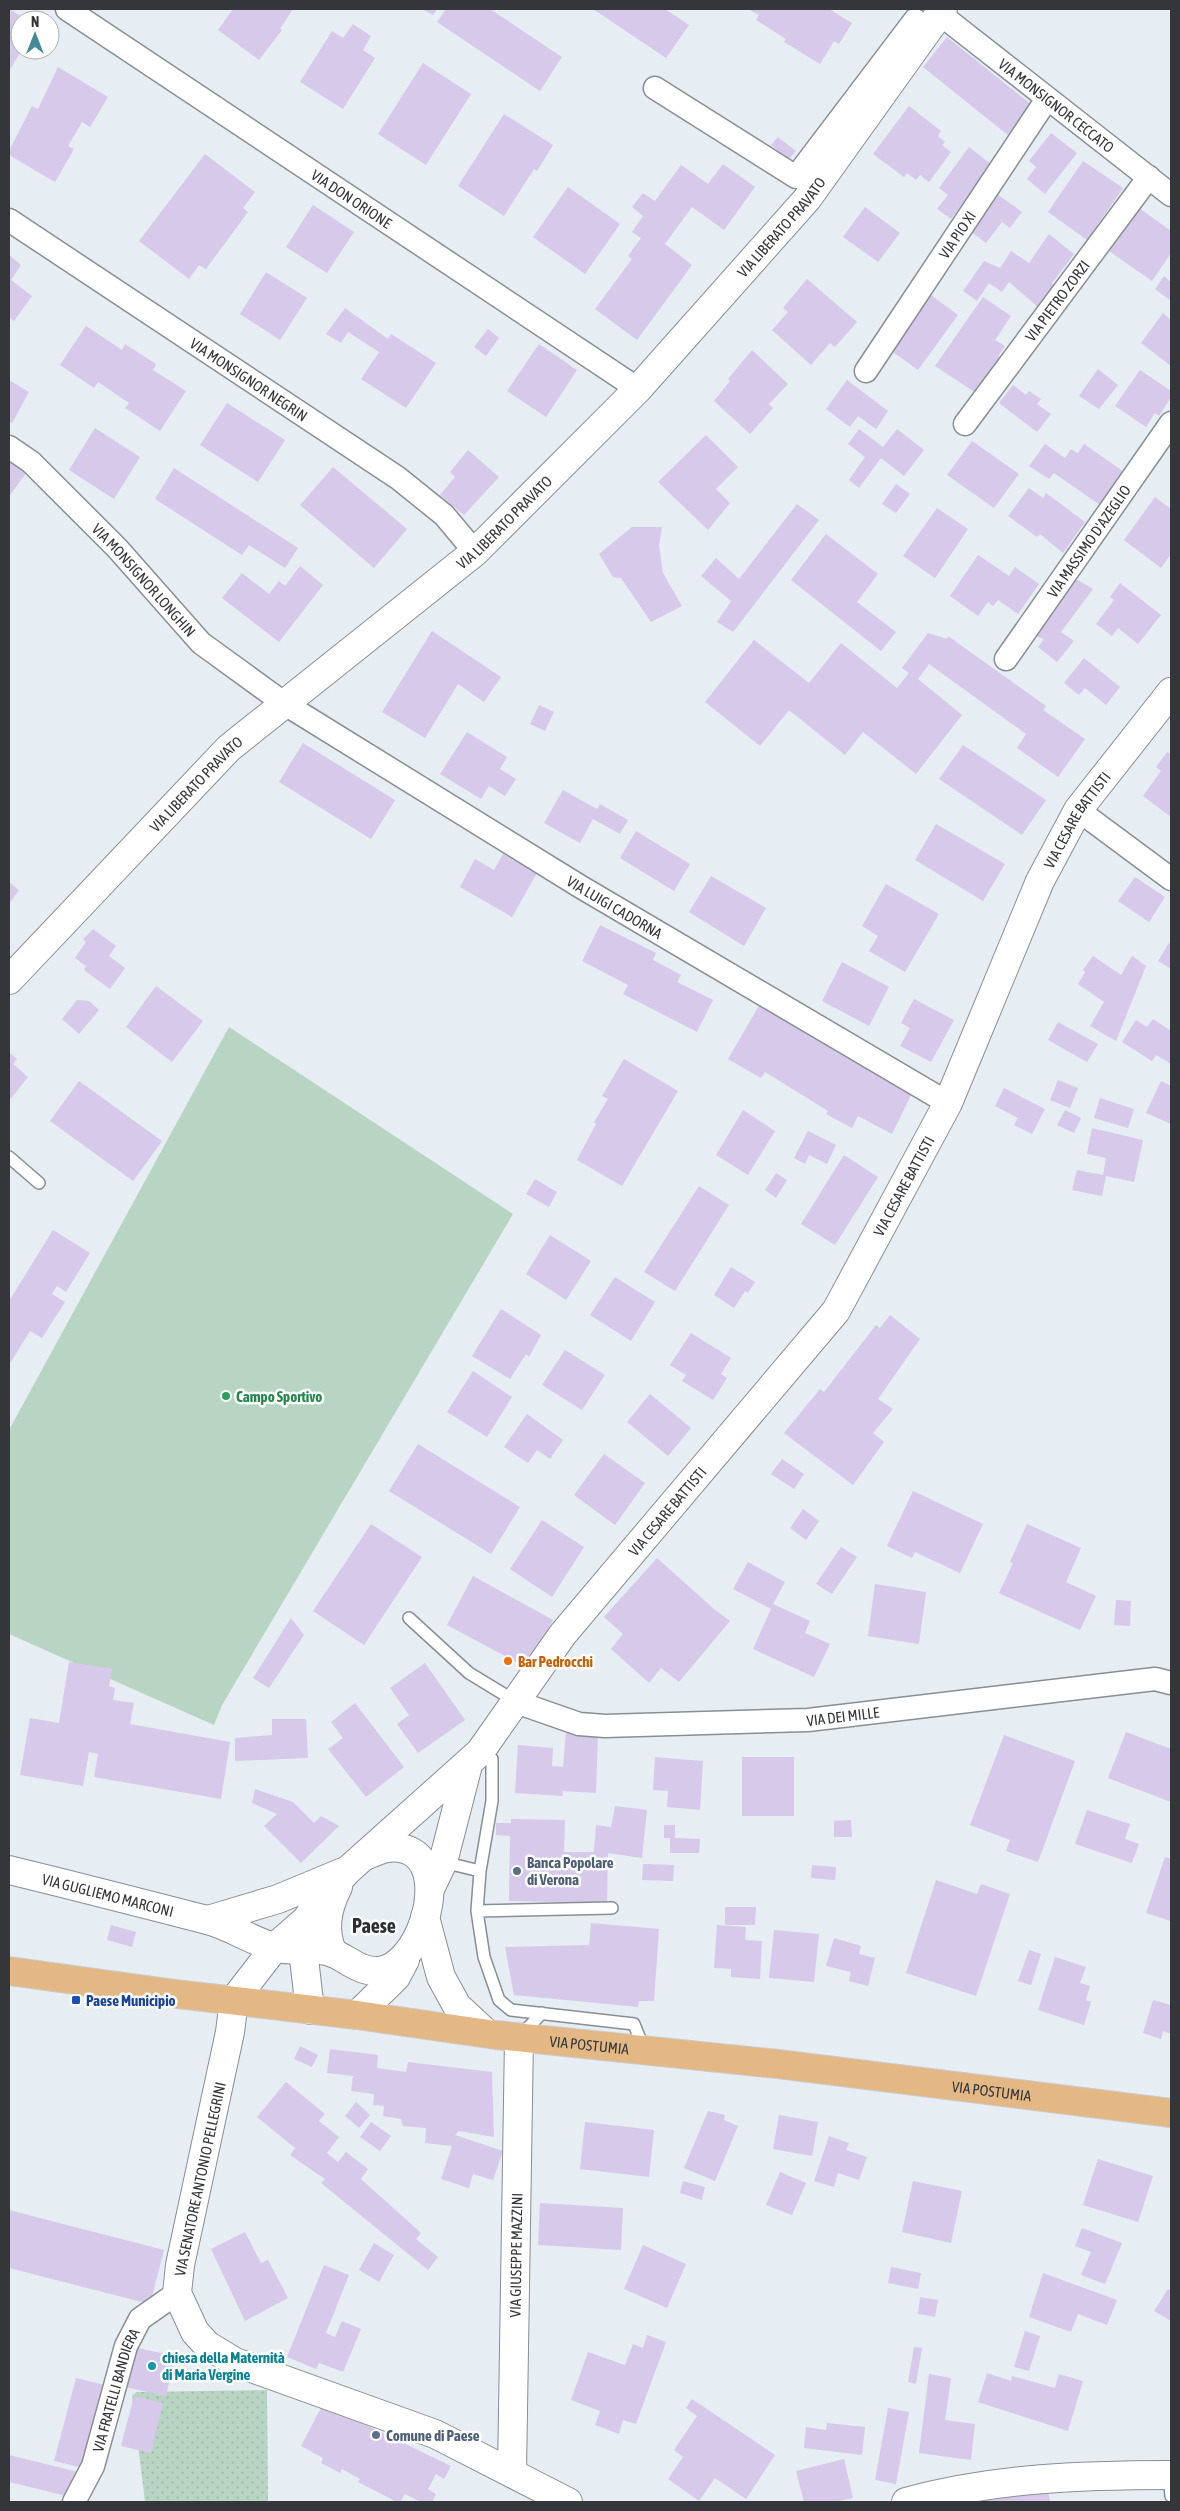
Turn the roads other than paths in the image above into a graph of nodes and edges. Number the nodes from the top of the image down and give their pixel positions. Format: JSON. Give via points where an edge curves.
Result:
{"nodes":[{"id":1,"x":67,"y":9,"type":"edge"},
{"id":2,"x":925,"y":16,"type":"edge"},
{"id":3,"x":655,"y":88,"type":"dead end"},
{"id":4,"x":1047,"y":99,"type":"junction"},
{"id":5,"x":1150,"y":177,"type":"junction"},
{"id":6,"x":1171,"y":195,"type":"edge"},
{"id":7,"x":9,"y":220,"type":"edge"},
{"id":8,"x":866,"y":372,"type":"dead end"},
{"id":9,"x":638,"y":388,"type":"junction"},
{"id":10,"x":1171,"y":423,"type":"edge"},
{"id":11,"x":965,"y":424,"type":"dead end"},
{"id":12,"x":9,"y":447,"type":"edge"},
{"id":13,"x":475,"y":552,"type":"junction"},
{"id":14,"x":1006,"y":659,"type":"dead end"},
{"id":15,"x":1171,"y":692,"type":"edge"},
{"id":16,"x":285,"y":704,"type":"junction"},
{"id":17,"x":1078,"y":810,"type":"junction"},
{"id":18,"x":1171,"y":880,"type":"edge"},
{"id":19,"x":9,"y":980,"type":"edge"},
{"id":20,"x":948,"y":1103,"type":"junction"},
{"id":21,"x":9,"y":1158,"type":"edge"},
{"id":22,"x":39,"y":1183,"type":"dead end"},
{"id":23,"x":410,"y":1618,"type":"dead end"},
{"id":24,"x":1171,"y":1683,"type":"edge"},
{"id":25,"x":516,"y":1702,"type":"junction"},
{"id":26,"x":474,"y":1759,"type":"junction"},
{"id":27,"x":443,"y":1862,"type":"junction"},
{"id":28,"x":354,"y":1864,"type":"junction"},
{"id":29,"x":9,"y":1870,"type":"edge"},
{"id":30,"x":480,"y":1871,"type":"junction"},
{"id":31,"x":430,"y":1889,"type":"junction"},
{"id":32,"x":612,"y":1908,"type":"dead end"},
{"id":33,"x":477,"y":1911,"type":"junction"},
{"id":34,"x":425,"y":1917,"type":"junction"},
{"id":35,"x":307,"y":1919,"type":"junction"},
{"id":36,"x":208,"y":1920,"type":"junction"},
{"id":37,"x":275,"y":1947,"type":"junction"},
{"id":38,"x":303,"y":1950,"type":"junction"},
{"id":39,"x":333,"y":1953,"type":"junction"},
{"id":40,"x":406,"y":1956,"type":"junction"},
{"id":41,"x":9,"y":1971,"type":"edge"},
{"id":42,"x":234,"y":2000,"type":"junction"},
{"id":43,"x":310,"y":2010,"type":"junction"},
{"id":44,"x":542,"y":2013,"type":"junction"},
{"id":45,"x":357,"y":2015,"type":"junction"},
{"id":46,"x":486,"y":2033,"type":"junction"},
{"id":47,"x":519,"y":2038,"type":"junction"},
{"id":48,"x":645,"y":2051,"type":"junction"},
{"id":49,"x":1171,"y":2113,"type":"edge"},
{"id":50,"x":177,"y":2293,"type":"junction"},
{"id":51,"x":512,"y":2473,"type":"junction"},
{"id":52,"x":1171,"y":2482,"type":"edge"},
{"id":53,"x":74,"y":2502,"type":"edge"},
{"id":54,"x":568,"y":2502,"type":"edge"},
{"id":55,"x":906,"y":2502,"type":"edge"}],
"edges":[{"from":1,"to":9,"type":"street","name":"VIA DON ORIONE"},
{"from":2,"to":3,"type":"street","via":[[796,177]]},
{"from":2,"to":4,"type":"street","name":"VIA MONSIGNOR CECCATO"},
{"from":2,"to":9,"type":"street","name":"VIA LIBERATO PRAVATO","via":[[806,199]]},
{"from":4,"to":5,"type":"street","name":"VIA MONSIGNOR CECCATO"},
{"from":4,"to":8,"type":"street","name":"VIA PIO XI"},
{"from":5,"to":6,"type":"street","name":"VIA MONSIGNOR CECCATO"},
{"from":5,"to":11,"type":"street","name":"VIA PIETRO ZORZI"},
{"from":7,"to":13,"type":"street","name":"VIA MONSIGNOR NEGRIN","via":[[398,478],[444,515]]},
{"from":9,"to":13,"type":"street","name":"VIA LIBERATO PRAVATO"},
{"from":10,"to":14,"type":"street","name":"VIA MASSIMO D'AZEGLIO"},
{"from":12,"to":16,"type":"street","name":"VIA MONSIGNOR LONGHIN","via":[[32,462],[84,515],[201,644]]},
{"from":13,"to":16,"type":"street","name":"VIA LIBERATO PRAVATO"},
{"from":15,"to":17,"type":"street","name":"VIA CESARE BATTISTI"},
{"from":16,"to":19,"type":"street","name":"VIA LIBERATO PRAVATO","via":[[229,748]]},
{"from":16,"to":20,"type":"street","name":"VIA LUIGI CADORNA","via":[[581,887]]},
{"from":17,"to":18,"type":"street"},
{"from":17,"to":20,"type":"street","name":"VIA CESARE BATTISTI","via":[[1040,881]]},
{"from":20,"to":25,"type":"street","name":"VIA CESARE BATTISTI","via":[[836,1310],[563,1634]]},
{"from":21,"to":22,"type":"lane"},
{"from":23,"to":25,"type":"lane","via":[[469,1673]]},
{"from":24,"to":25,"type":"street","name":"VIA DEI MILLE","via":[[1155,1679],[808,1720],[605,1726],[579,1724]]},
{"from":25,"to":26,"type":"street","name":"VIA CESARE BATTISTI"},
{"from":26,"to":27,"type":"street"},
{"from":26,"to":28,"type":"street"},
{"from":26,"to":30,"type":"lane","via":[[492,1760],[492,1801]]},
{"from":27,"to":30,"type":"lane"},
{"from":27,"to":31,"type":"street"},
{"from":28,"to":31,"type":"street","via":[[389,1848],[401,1847],[423,1861],[429,1873]]},
{"from":28,"to":35,"type":"street"},
{"from":28,"to":36,"type":"street","via":[[278,1899]]},
{"from":28,"to":39,"type":"street","via":[[329,1907],[328,1942]]},
{"from":29,"to":36,"type":"street","name":"VIA GUGLIEMO MARCONI"},
{"from":30,"to":33,"type":"lane"},
{"from":31,"to":34,"type":"street"},
{"from":32,"to":33,"type":"lane"},
{"from":33,"to":44,"type":"lane","via":[[484,1958],[498,2000],[511,2010]]},
{"from":34,"to":40,"type":"street"},
{"from":34,"to":46,"type":"street","via":[[441,1977],[457,2006]]},
{"from":35,"to":37,"type":"street"},
{"from":35,"to":38,"type":"street"},
{"from":36,"to":37,"type":"street","name":"VIA GUGLIEMO MARCONI"},
{"from":37,"to":38,"type":"street","name":"VIA GUGLIEMO MARCONI"},
{"from":37,"to":42,"type":"street"},
{"from":38,"to":39,"type":"street","name":"VIA GUGLIEMO MARCONI"},
{"from":38,"to":43,"type":"street"},
{"from":39,"to":40,"type":"street","via":[[360,1968],[378,1971],[395,1965]]},
{"from":40,"to":45,"type":"street","via":[[396,1977]]},
{"from":41,"to":42,"type":"main road","name":"VIA POSTUMIA"},
{"from":42,"to":43,"type":"main road","name":"VIA POSTUMIA"},
{"from":42,"to":50,"type":"street","name":"VIA SENATORE ANTONIO PELLEGRINI"},
{"from":43,"to":45,"type":"main road","name":"VIA POSTUMIA"},
{"from":44,"to":47,"type":"lane"},
{"from":44,"to":48,"type":"lane","via":[[634,2024]]},
{"from":45,"to":46,"type":"main road","name":"VIA POSTUMIA"},
{"from":46,"to":47,"type":"main road","name":"VIA POSTUMIA"},
{"from":47,"to":48,"type":"main road","name":"VIA POSTUMIA"},
{"from":47,"to":51,"type":"street","name":"VIA GIUSEPPE MAZZINI"},
{"from":48,"to":49,"type":"main road","name":"VIA POSTUMIA","via":[[778,2064]]},
{"from":50,"to":51,"type":"street","name":"VIA SENATORE ANTONIO PELLEGRINI","via":[[195,2332],[207,2345],[235,2362],[435,2434]]},
{"from":50,"to":53,"type":"street","name":"VIA FRATELLI BANDIERA","via":[[140,2319],[126,2346],[93,2466]]},
{"from":51,"to":54,"type":"street","name":"VIA SENATORE ANTONIO PELLEGRINI"},
{"from":52,"to":55,"type":"street","via":[[1037,2480],[940,2493]]}]}
